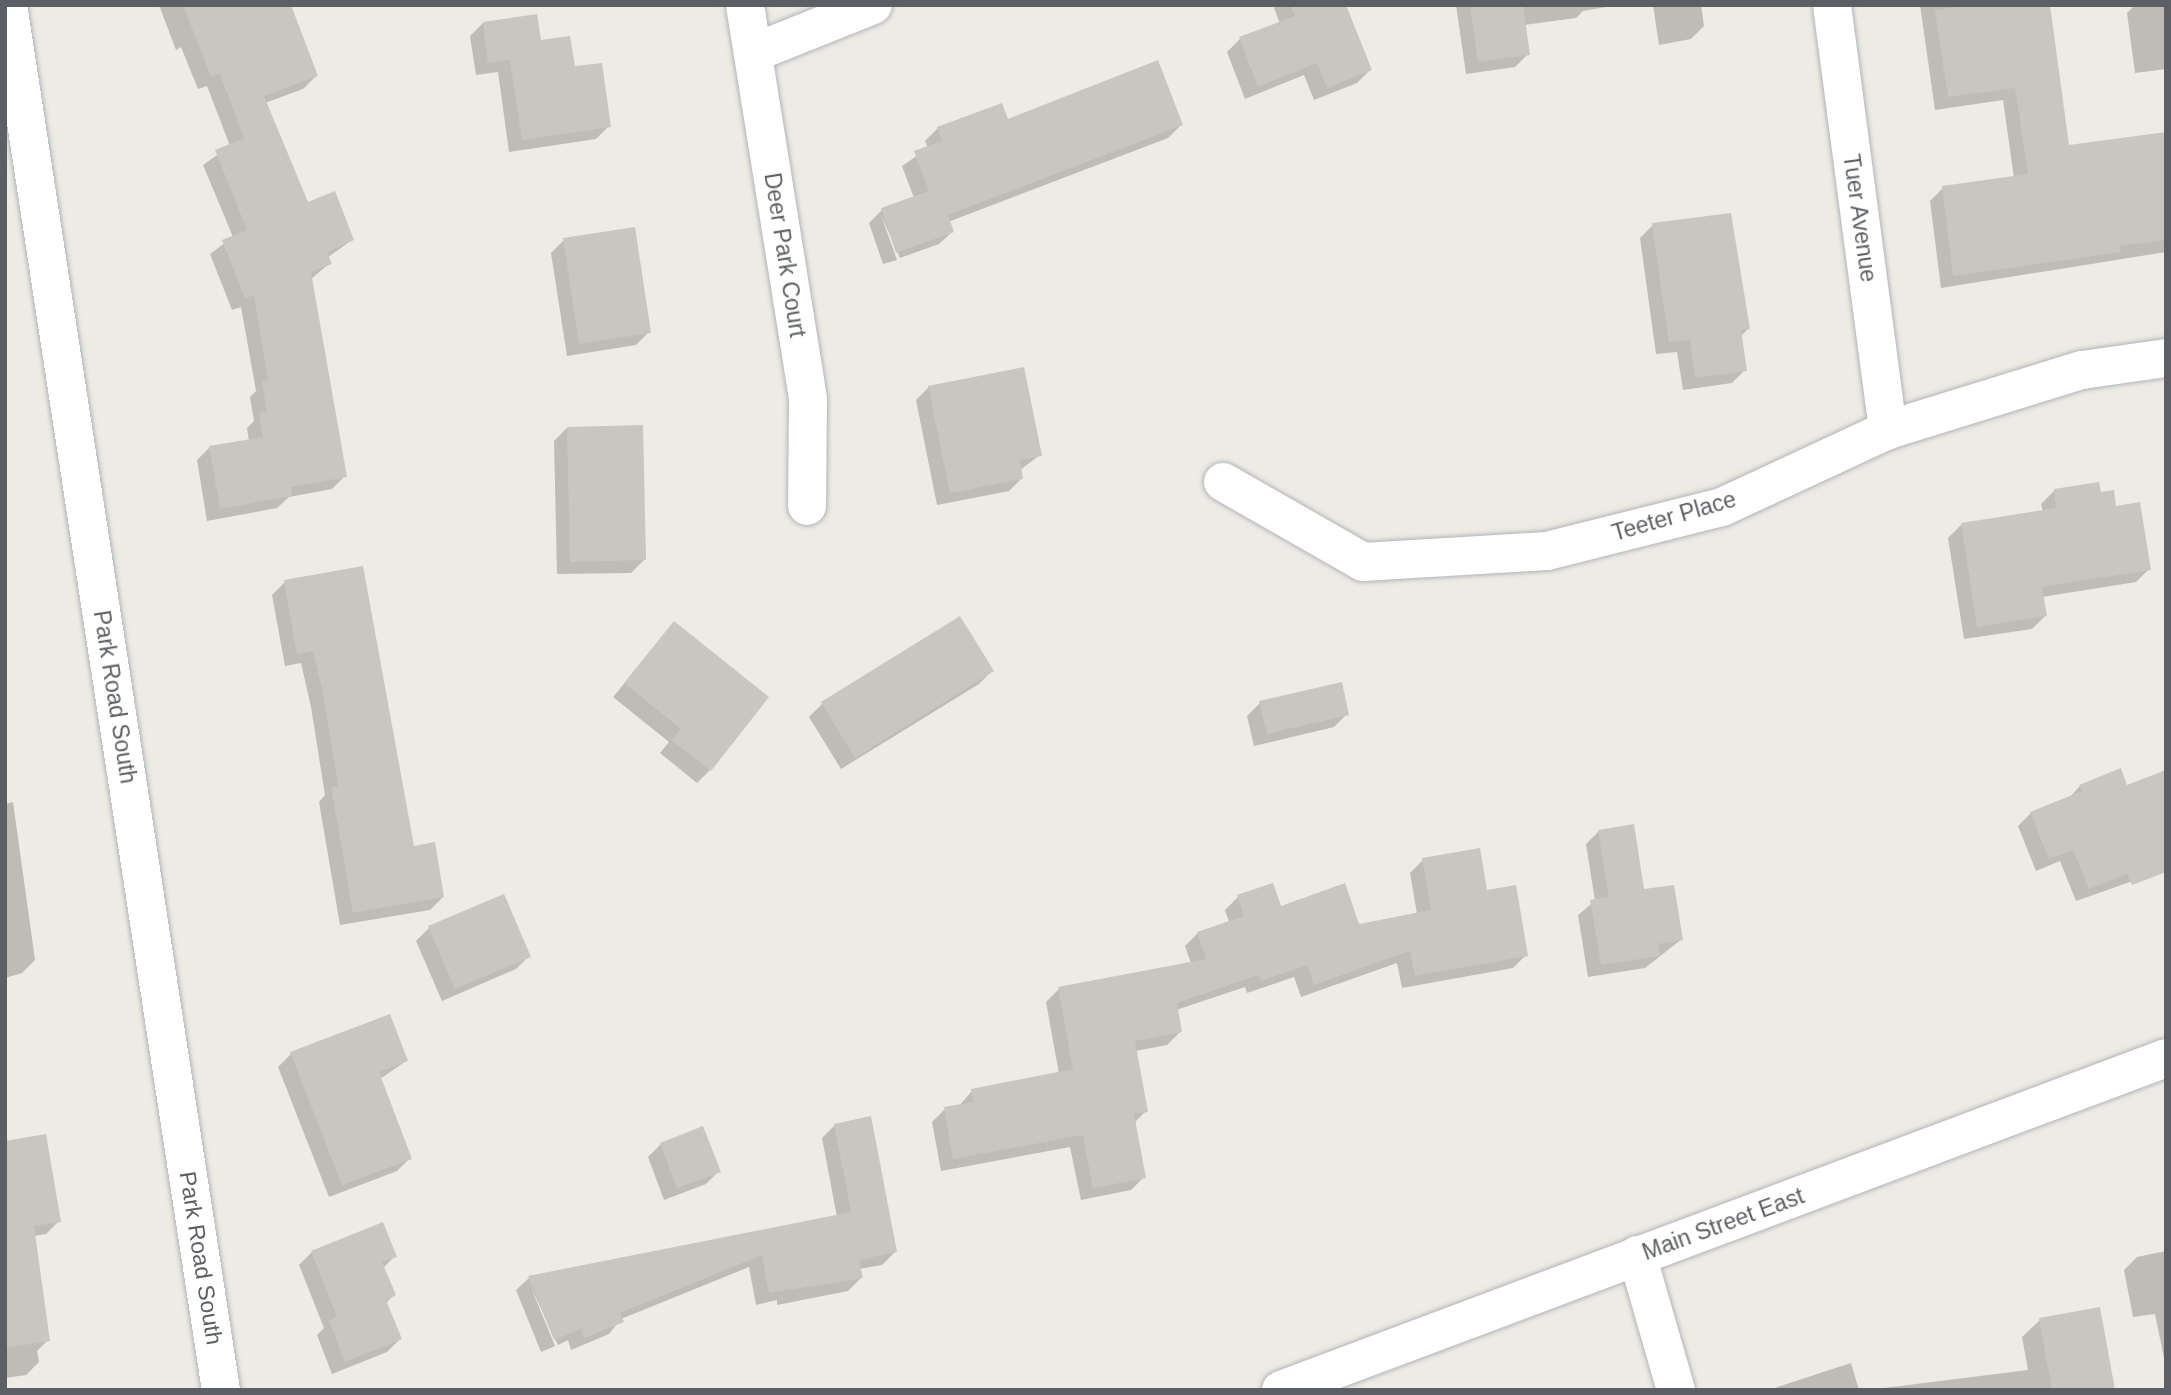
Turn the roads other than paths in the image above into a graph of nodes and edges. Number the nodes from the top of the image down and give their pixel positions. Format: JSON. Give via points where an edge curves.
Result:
{"nodes":[{"id":1,"x":8,"y":5,"type":"edge"},
{"id":2,"x":746,"y":5,"type":"edge"},
{"id":3,"x":873,"y":5,"type":"edge"},
{"id":4,"x":1832,"y":5,"type":"edge"},
{"id":5,"x":753,"y":52,"type":"junction"},
{"id":6,"x":2166,"y":358,"type":"edge"},
{"id":7,"x":1888,"y":430,"type":"junction"},
{"id":8,"x":1223,"y":482,"type":"dead end"},
{"id":9,"x":807,"y":506,"type":"dead end"},
{"id":10,"x":2166,"y":1058,"type":"edge"},
{"id":11,"x":1637,"y":1255,"type":"junction"},
{"id":12,"x":221,"y":1390,"type":"edge"},
{"id":13,"x":1281,"y":1390,"type":"edge"},
{"id":14,"x":1676,"y":1390,"type":"edge"}],
"edges":[{"from":1,"to":12,"type":"main road","name":"Park Road South"},
{"from":2,"to":5,"type":"main road","name":"Deer Park Court"},
{"from":3,"to":5,"type":"main road"},
{"from":4,"to":7,"type":"main road","name":"Tuer Avenue"},
{"from":5,"to":9,"type":"main road","name":"Deer Park Court","via":[[808,399]]},
{"from":6,"to":7,"type":"main road","name":"Teeter Place","via":[[2082,370]]},
{"from":7,"to":8,"type":"main road","name":"Teeter Place","via":[[1722,507],[1547,551],[1363,562]]},
{"from":10,"to":11,"type":"main road","name":"Main Street East"},
{"from":11,"to":13,"type":"main road","name":"Main Street East"},
{"from":11,"to":14,"type":"main road"}]}
